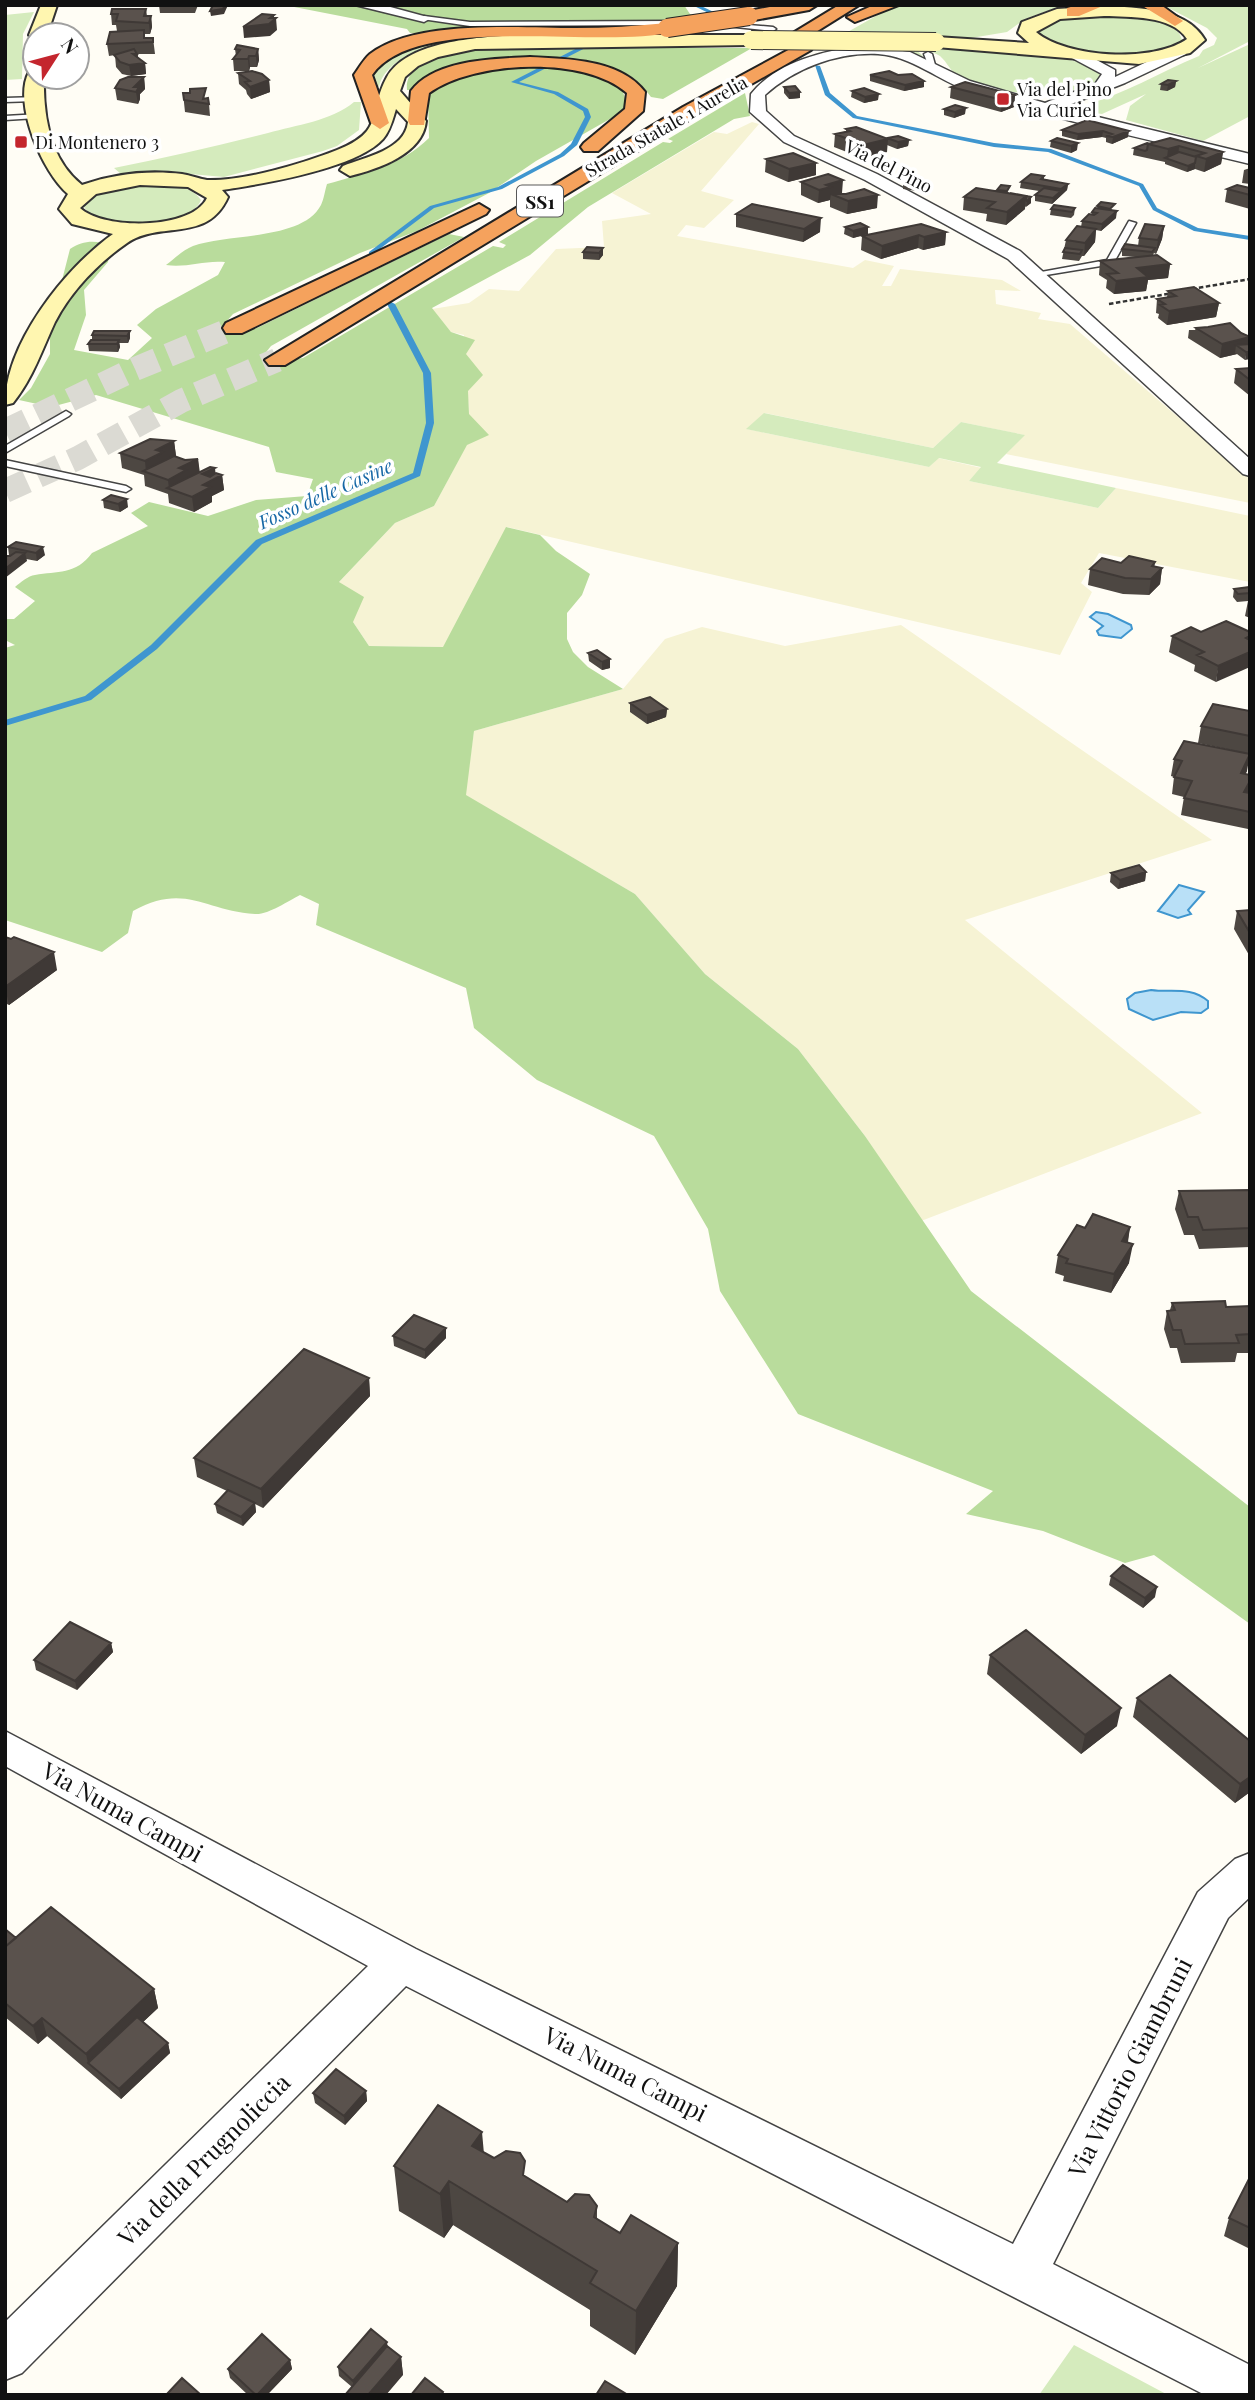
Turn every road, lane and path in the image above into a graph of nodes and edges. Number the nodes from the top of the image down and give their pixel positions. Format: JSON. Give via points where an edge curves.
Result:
{"nodes":[{"id":1,"x":362,"y":5,"type":"edge"},
{"id":2,"x":809,"y":5,"type":"edge"},
{"id":3,"x":876,"y":5,"type":"edge"},
{"id":4,"x":891,"y":5,"type":"edge"},
{"id":5,"x":1097,"y":5,"type":"edge"},
{"id":6,"x":1149,"y":5,"type":"edge"},
{"id":7,"x":853,"y":11,"type":"edge"},
{"id":8,"x":1073,"y":12,"type":"junction"},
{"id":9,"x":424,"y":18,"type":"joint"},
{"id":10,"x":1175,"y":21,"type":"junction"},
{"id":11,"x":717,"y":23,"type":"dead end"},
{"id":12,"x":669,"y":25,"type":"junction"},
{"id":13,"x":1028,"y":26,"type":"junction"},
{"id":14,"x":795,"y":38,"type":"junction"},
{"id":15,"x":1181,"y":51,"type":"junction"},
{"id":16,"x":935,"y":52,"type":"junction"},
{"id":17,"x":1068,"y":53,"type":"junction"},
{"id":18,"x":1099,"y":88,"type":"junction"},
{"id":19,"x":35,"y":91,"type":"edge"},
{"id":20,"x":392,"y":94,"type":"junction"},
{"id":21,"x":998,"y":94,"type":"junction"},
{"id":22,"x":5,"y":100,"type":"edge"},
{"id":23,"x":36,"y":108,"type":"junction"},
{"id":24,"x":1046,"y":108,"type":"junction"},
{"id":25,"x":5,"y":118,"type":"edge"},
{"id":26,"x":416,"y":121,"type":"junction"},
{"id":27,"x":380,"y":123,"type":"junction"},
{"id":28,"x":585,"y":153,"type":"junction"},
{"id":29,"x":1250,"y":159,"type":"edge"},
{"id":30,"x":55,"y":163,"type":"junction"},
{"id":31,"x":122,"y":181,"type":"junction"},
{"id":32,"x":534,"y":181,"type":"dead end"},
{"id":33,"x":204,"y":186,"type":"junction"},
{"id":34,"x":80,"y":194,"type":"junction"},
{"id":35,"x":498,"y":200,"type":"dead end"},
{"id":36,"x":214,"y":210,"type":"junction"},
{"id":37,"x":1132,"y":223,"type":"dead end"},
{"id":38,"x":96,"y":226,"type":"junction"},
{"id":39,"x":136,"y":229,"type":"junction"},
{"id":40,"x":1034,"y":274,"type":"junction"},
{"id":41,"x":74,"y":278,"type":"junction"},
{"id":42,"x":1250,"y":279,"type":"edge"},
{"id":43,"x":1074,"y":310,"type":"junction"},
{"id":44,"x":234,"y":328,"type":"tunnel mouth"},
{"id":45,"x":277,"y":360,"type":"tunnel mouth"},
{"id":46,"x":5,"y":398,"type":"edge"},
{"id":47,"x":66,"y":414,"type":"dead end"},
{"id":48,"x":5,"y":450,"type":"edge"},
{"id":49,"x":5,"y":463,"type":"edge"},
{"id":50,"x":1250,"y":470,"type":"edge"},
{"id":51,"x":126,"y":489,"type":"dead end"},
{"id":52,"x":5,"y":1747,"type":"edge"},
{"id":53,"x":1250,"y":1871,"type":"edge"},
{"id":54,"x":401,"y":1962,"type":"junction"},
{"id":55,"x":1023,"y":2274,"type":"junction"},
{"id":56,"x":5,"y":2356,"type":"edge"},
{"id":57,"x":1250,"y":2392,"type":"edge"}],
"edges":[{"from":1,"to":9,"type":"street"},
{"from":2,"to":12,"type":"highway","bridge":true},
{"from":3,"to":7,"type":"highway","name":"Strada Statale 1 Aurelia","number":"SS1"},
{"from":4,"to":7,"type":"highway"},
{"from":5,"to":8,"type":"highway"},
{"from":6,"to":10,"type":"highway"},
{"from":7,"to":14,"type":"highway","name":"Strada Statale 1 Aurelia","number":"SS1"},
{"from":7,"to":14,"type":"highway","name":"Strada Statale 1 Aurelia","number":"SS1"},
{"from":8,"to":10,"type":"street","via":[[1119,11]]},
{"from":8,"to":13,"type":"street","via":[[1044,17]]},
{"from":9,"to":12,"type":"lane","via":[[470,24]]},
{"from":10,"to":15,"type":"street","via":[[1194,33],[1196,40]]},
{"from":11,"to":14,"type":"lane"},
{"from":12,"to":27,"type":"highway","via":[[619,32],[466,34],[403,45],[377,57],[363,75]]},
{"from":13,"to":16,"type":"street"},
{"from":13,"to":17,"type":"street","via":[[1032,40]]},
{"from":14,"to":28,"type":"highway","name":"Strada Statale 1 Aurelia","number":"SS1"},
{"from":14,"to":45,"type":"highway","name":"Strada Statale 1 Aurelia","number":"SS1","via":[[679,117]]},
{"from":15,"to":17,"type":"street","via":[[1134,58]]},
{"from":15,"to":18,"type":"street"},
{"from":16,"to":17,"type":"street"},
{"from":16,"to":20,"type":"street","bridge":true,"via":[[751,40],[483,44],[425,56],[397,73]]},
{"from":16,"to":21,"type":"street","name":"Via del Pino","via":[[955,81]]},
{"from":16,"to":40,"type":"street","name":"Via del Pino","via":[[834,53],[760,90],[758,112],[789,139],[968,228],[1014,255]]},
{"from":17,"to":18,"type":"street","via":[[1110,73]]},
{"from":18,"to":21,"type":"street","via":[[1055,95]]},
{"from":18,"to":24,"type":"street"},
{"from":19,"to":23,"type":"street"},
{"from":20,"to":26,"type":"street"},
{"from":20,"to":27,"type":"street"},
{"from":21,"to":24,"type":"street","name":"Via del Pino"},
{"from":22,"to":23,"type":"lane"},
{"from":23,"to":25,"type":"lane"},
{"from":23,"to":30,"type":"street","via":[[39,138]]},
{"from":24,"to":29,"type":"street","name":"Via del Pino"},
{"from":26,"to":28,"type":"highway","via":[[420,91],[438,77],[482,66],[575,66],[628,82],[637,98],[634,111]]},
{"from":26,"to":36,"type":"street","via":[[412,138],[390,155]]},
{"from":27,"to":33,"type":"street","via":[[366,143],[340,156],[250,181]]},
{"from":28,"to":32,"type":"highway","name":"Strada Statale 1 Aurelia","number":"SS1"},
{"from":30,"to":31,"type":"street","via":[[85,176]]},
{"from":30,"to":34,"type":"street","via":[[64,183]]},
{"from":31,"to":33,"type":"street","via":[[176,180]]},
{"from":31,"to":34,"type":"street"},
{"from":33,"to":36,"type":"street","via":[[218,197]]},
{"from":34,"to":38,"type":"street","via":[[70,204],[71,214]]},
{"from":35,"to":44,"type":"highway","number":"SS1"},
{"from":36,"to":39,"type":"street","via":[[174,225]]},
{"from":37,"to":40,"type":"lane","via":[[1110,262]]},
{"from":38,"to":39,"type":"street"},
{"from":38,"to":41,"type":"street","via":[[96,239],[73,265]]},
{"from":39,"to":41,"type":"street","via":[[121,236]]},
{"from":40,"to":43,"type":"street","name":"Via del Pino"},
{"from":41,"to":46,"type":"street","via":[[38,335],[21,378]]},
{"from":42,"to":43,"type":"path"},
{"from":43,"to":50,"type":"street","name":"Via del Pino"},
{"from":47,"to":48,"type":"lane"},
{"from":49,"to":51,"type":"lane"},
{"from":52,"to":54,"type":"street","name":"Via Numa Campi"},
{"from":53,"to":55,"type":"street","name":"Via Vittorio Giambruni","via":[[1213,1905]]},
{"from":54,"to":55,"type":"street","name":"Via Numa Campi"},
{"from":54,"to":56,"type":"street","name":"Via della Prugnoliccia"},
{"from":55,"to":57,"type":"street","name":"Via Numa Campi"}]}
